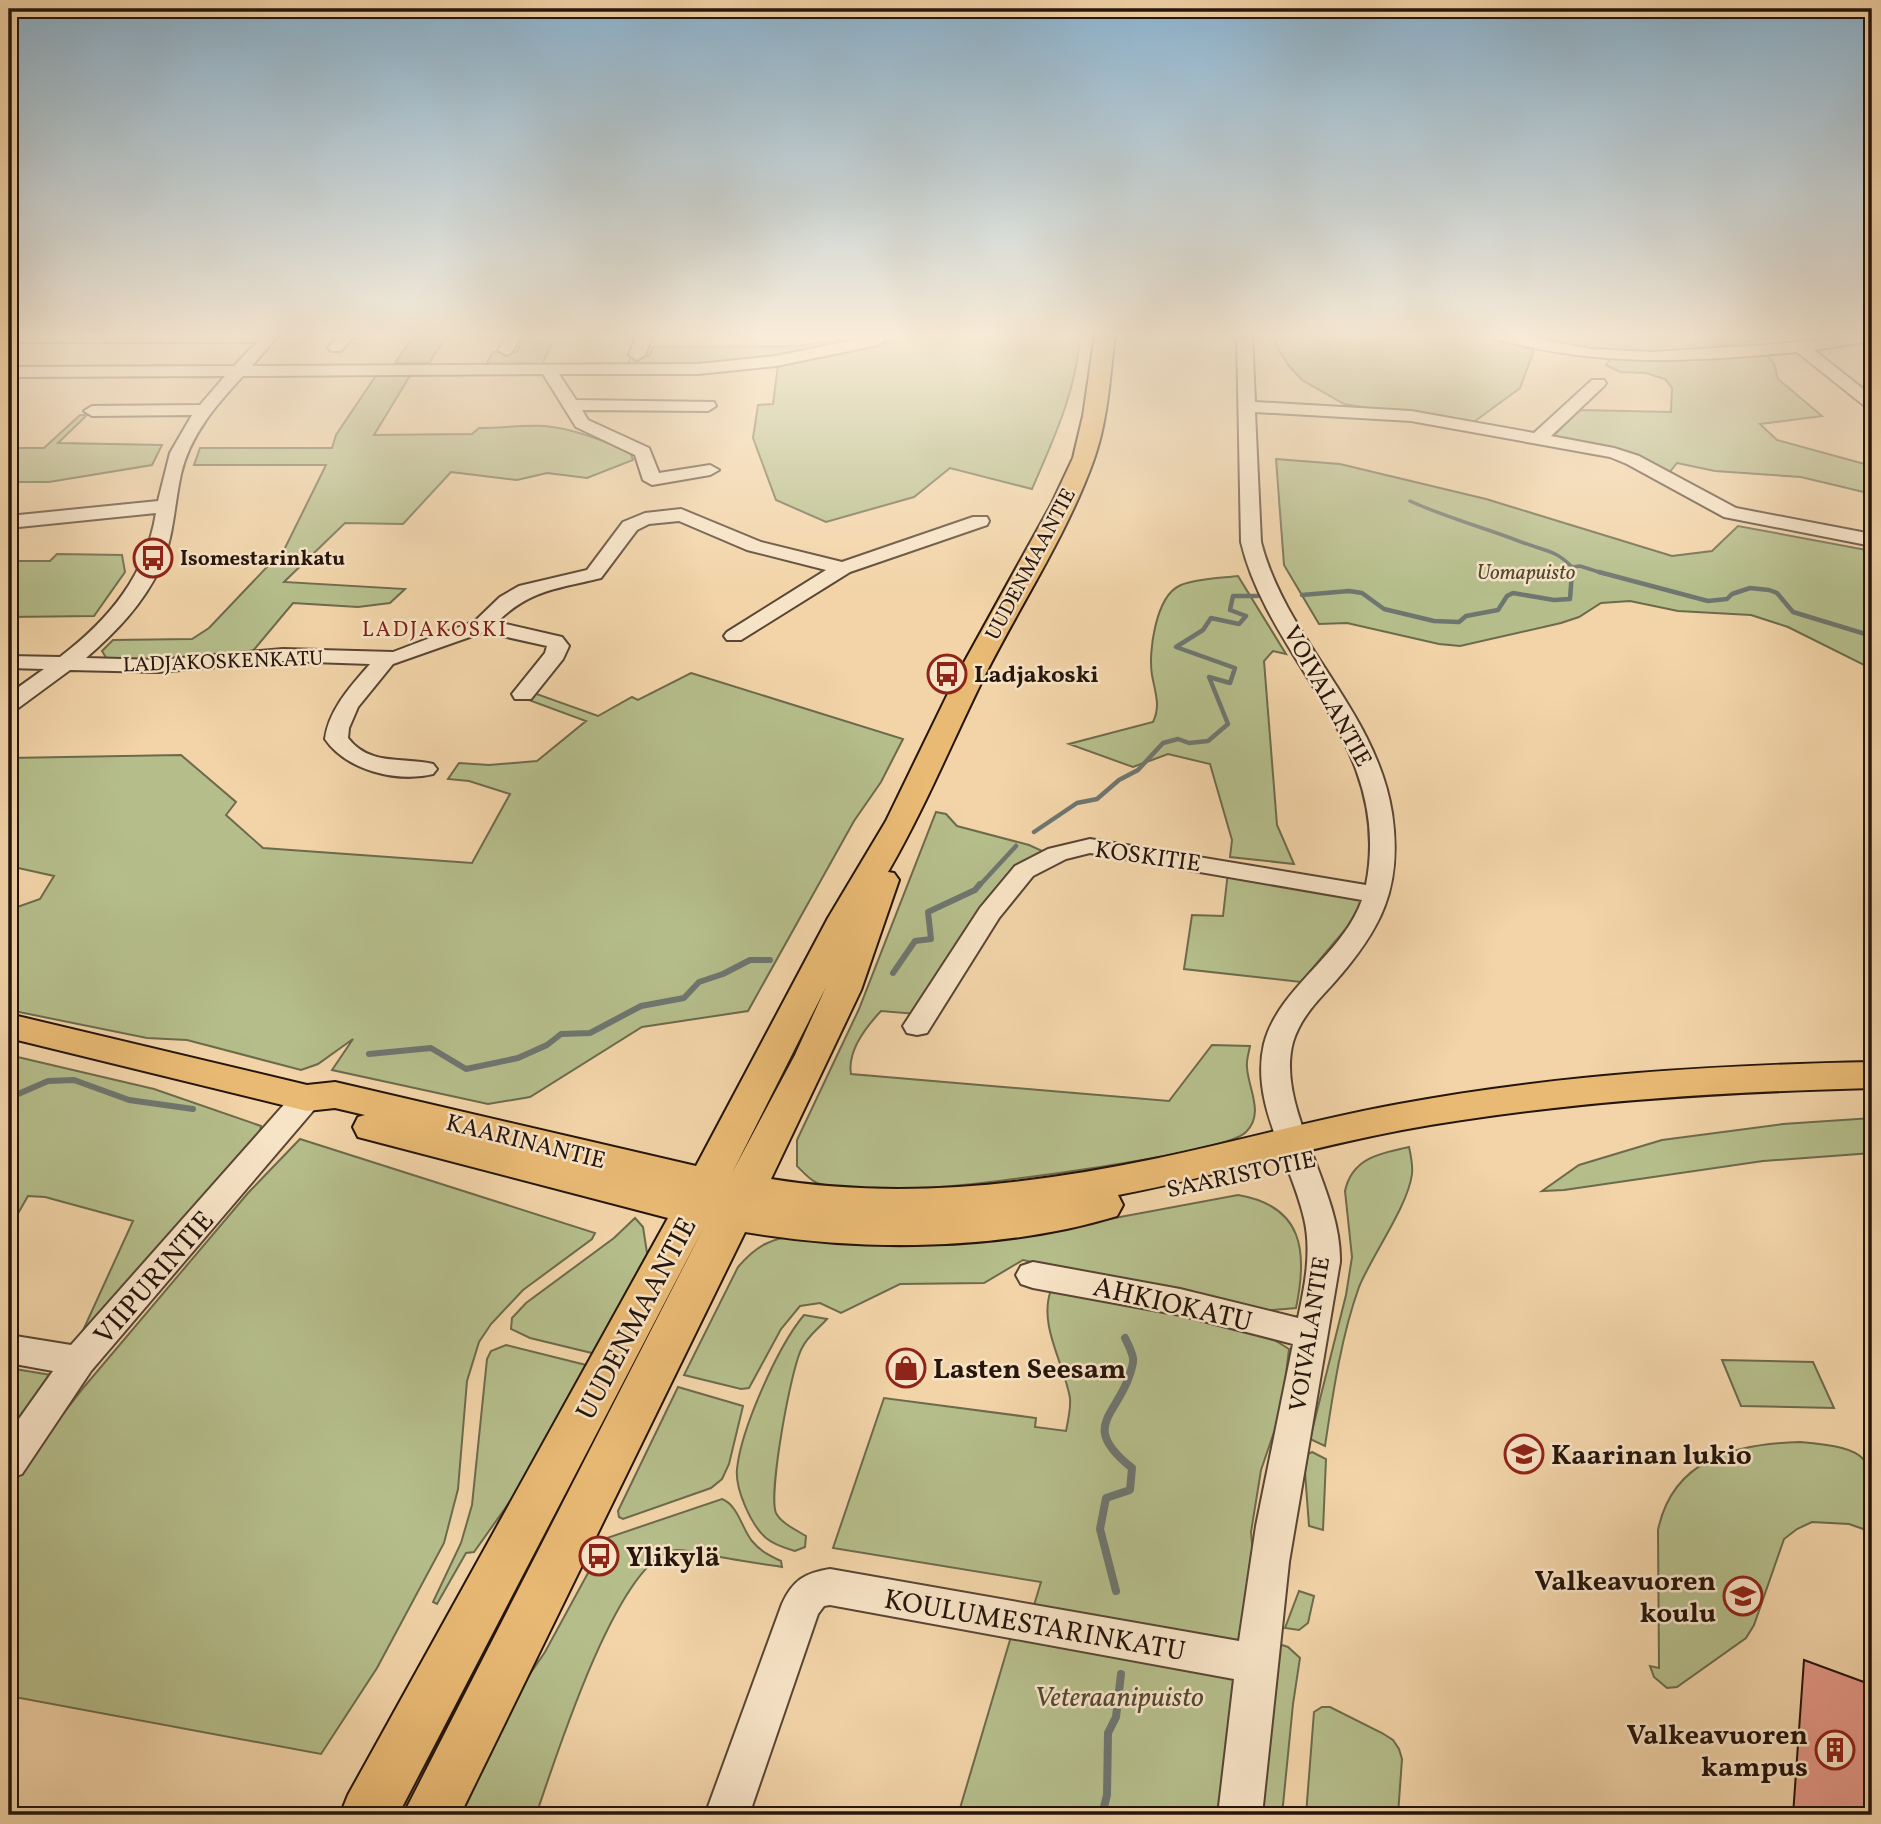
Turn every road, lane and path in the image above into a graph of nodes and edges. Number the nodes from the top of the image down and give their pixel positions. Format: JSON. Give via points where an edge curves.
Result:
{"nodes":[{"id":1,"x":198,"y":419,"type":"edge"},
{"id":2,"x":579,"y":419,"type":"edge"},
{"id":3,"x":1093,"y":419,"type":"edge"},
{"id":4,"x":1248,"y":419,"type":"edge"},
{"id":5,"x":1421,"y":419,"type":"edge"},
{"id":6,"x":1559,"y":419,"type":"edge"},
{"id":7,"x":1538,"y":439,"type":"junction"},
{"id":8,"x":710,"y":470,"type":"dead end"},
{"id":9,"x":652,"y":480,"type":"joint"},
{"id":10,"x":166,"y":506,"type":"junction"},
{"id":11,"x":980,"y":521,"type":"dead end"},
{"id":12,"x":9,"y":522,"type":"edge"},
{"id":13,"x":1872,"y":540,"type":"edge"},
{"id":14,"x":843,"y":568,"type":"junction"},
{"id":15,"x":482,"y":625,"type":"junction"},
{"id":16,"x":734,"y":636,"type":"dead end"},
{"id":17,"x":386,"y":659,"type":"junction"},
{"id":18,"x":9,"y":662,"type":"edge"},
{"id":19,"x":59,"y":662,"type":"junction"},
{"id":20,"x":523,"y":694,"type":"dead end"},
{"id":21,"x":9,"y":704,"type":"edge"},
{"id":22,"x":425,"y":769,"type":"dead end"},
{"id":23,"x":1378,"y":895,"type":"junction"},
{"id":24,"x":9,"y":1026,"type":"edge"},
{"id":25,"x":917,"y":1026,"type":"dead end"},
{"id":26,"x":1872,"y":1074,"type":"edge"},
{"id":27,"x":307,"y":1098,"type":"junction"},
{"id":28,"x":1296,"y":1150,"type":"junction"},
{"id":29,"x":720,"y":1199,"type":"junction"},
{"id":30,"x":1033,"y":1275,"type":"dead end"},
{"id":31,"x":1312,"y":1335,"type":"junction"},
{"id":32,"x":9,"y":1349,"type":"edge"},
{"id":33,"x":79,"y":1361,"type":"junction"},
{"id":34,"x":9,"y":1463,"type":"edge"},
{"id":35,"x":1258,"y":1664,"type":"junction"},
{"id":36,"x":368,"y":1815,"type":"edge"},
{"id":37,"x":431,"y":1815,"type":"edge"},
{"id":38,"x":727,"y":1815,"type":"edge"},
{"id":39,"x":1240,"y":1815,"type":"edge"}],
"edges":[{"from":1,"to":10,"type":"street","via":[[178,454]]},
{"from":2,"to":9,"type":"street","via":[[643,452]]},
{"from":3,"to":29,"type":"main road","name":"UUDENMAANTIE","via":[[1084,458],[1063,505],[965,687],[902,821],[843,990]]},
{"from":4,"to":23,"type":"street","name":"VOIVALANTIE","via":[[1254,558],[1274,602],[1355,736],[1372,773],[1382,832]]},
{"from":5,"to":7,"type":"street"},
{"from":6,"to":7,"type":"street"},
{"from":7,"to":13,"type":"street","via":[[1625,456],[1741,516]]},
{"from":8,"to":9,"type":"street"},
{"from":10,"to":12,"type":"street"},
{"from":10,"to":19,"type":"street","via":[[157,552],[140,587],[112,623]]},
{"from":11,"to":14,"type":"street"},
{"from":14,"to":15,"type":"street","name":"LADJAKOSKENKATU","via":[[754,546],[681,515],[656,518],[630,526],[594,574],[526,590]]},
{"from":14,"to":16,"type":"street"},
{"from":15,"to":17,"type":"street","name":"LADJAKOSKENKATU","via":[[415,653]]},
{"from":15,"to":20,"type":"street","via":[[555,641],[558,646]]},
{"from":17,"to":19,"type":"street","name":"LADJAKOSKENKATU","via":[[283,655],[158,666]]},
{"from":17,"to":22,"type":"street","via":[[343,714],[336,739],[355,759]]},
{"from":18,"to":19,"type":"street","name":"LADJAKOSKENKATU"},
{"from":19,"to":21,"type":"street"},
{"from":23,"to":25,"type":"street","name":"KOSKITIE","via":[[1090,846],[1057,854],[1024,871],[989,914]]},
{"from":23,"to":28,"type":"street","name":"VOIVALANTIE","via":[[1367,920],[1280,1036],[1275,1078]]},
{"from":24,"to":27,"type":"main road","name":"KAARINANTIE"},
{"from":26,"to":28,"type":"main road","name":"SAARISTOTIE","via":[[1786,1078],[1376,1144]]},
{"from":27,"to":29,"type":"main road","name":"KAARINANTIE","via":[[317,1113],[619,1191]]},
{"from":27,"to":33,"type":"street","name":"VIIPURINTIE"},
{"from":28,"to":29,"type":"main road","name":"SAARISTOTIE","via":[[1098,1206],[968,1225],[850,1227],[774,1222]]},
{"from":28,"to":31,"type":"street","name":"VOIVALANTIE","via":[[1323,1227],[1324,1254]]},
{"from":29,"to":36,"type":"main road","name":"UUDENMAANTIE"},
{"from":29,"to":37,"type":"main road","name":"UUDENMAANTIE"},
{"from":30,"to":31,"type":"street","name":"AHKIOKATU","via":[[1140,1294]]},
{"from":31,"to":35,"type":"street","name":"VOIVALANTIE","via":[[1275,1528]]},
{"from":32,"to":33,"type":"street"},
{"from":33,"to":34,"type":"street","name":"VIIPURINTIE"},
{"from":35,"to":38,"type":"street","name":"KOULUMESTARINKATU","via":[[830,1587],[813,1590],[802,1604]]},
{"from":35,"to":39,"type":"street","name":"VOIVALANTIE"}]}
